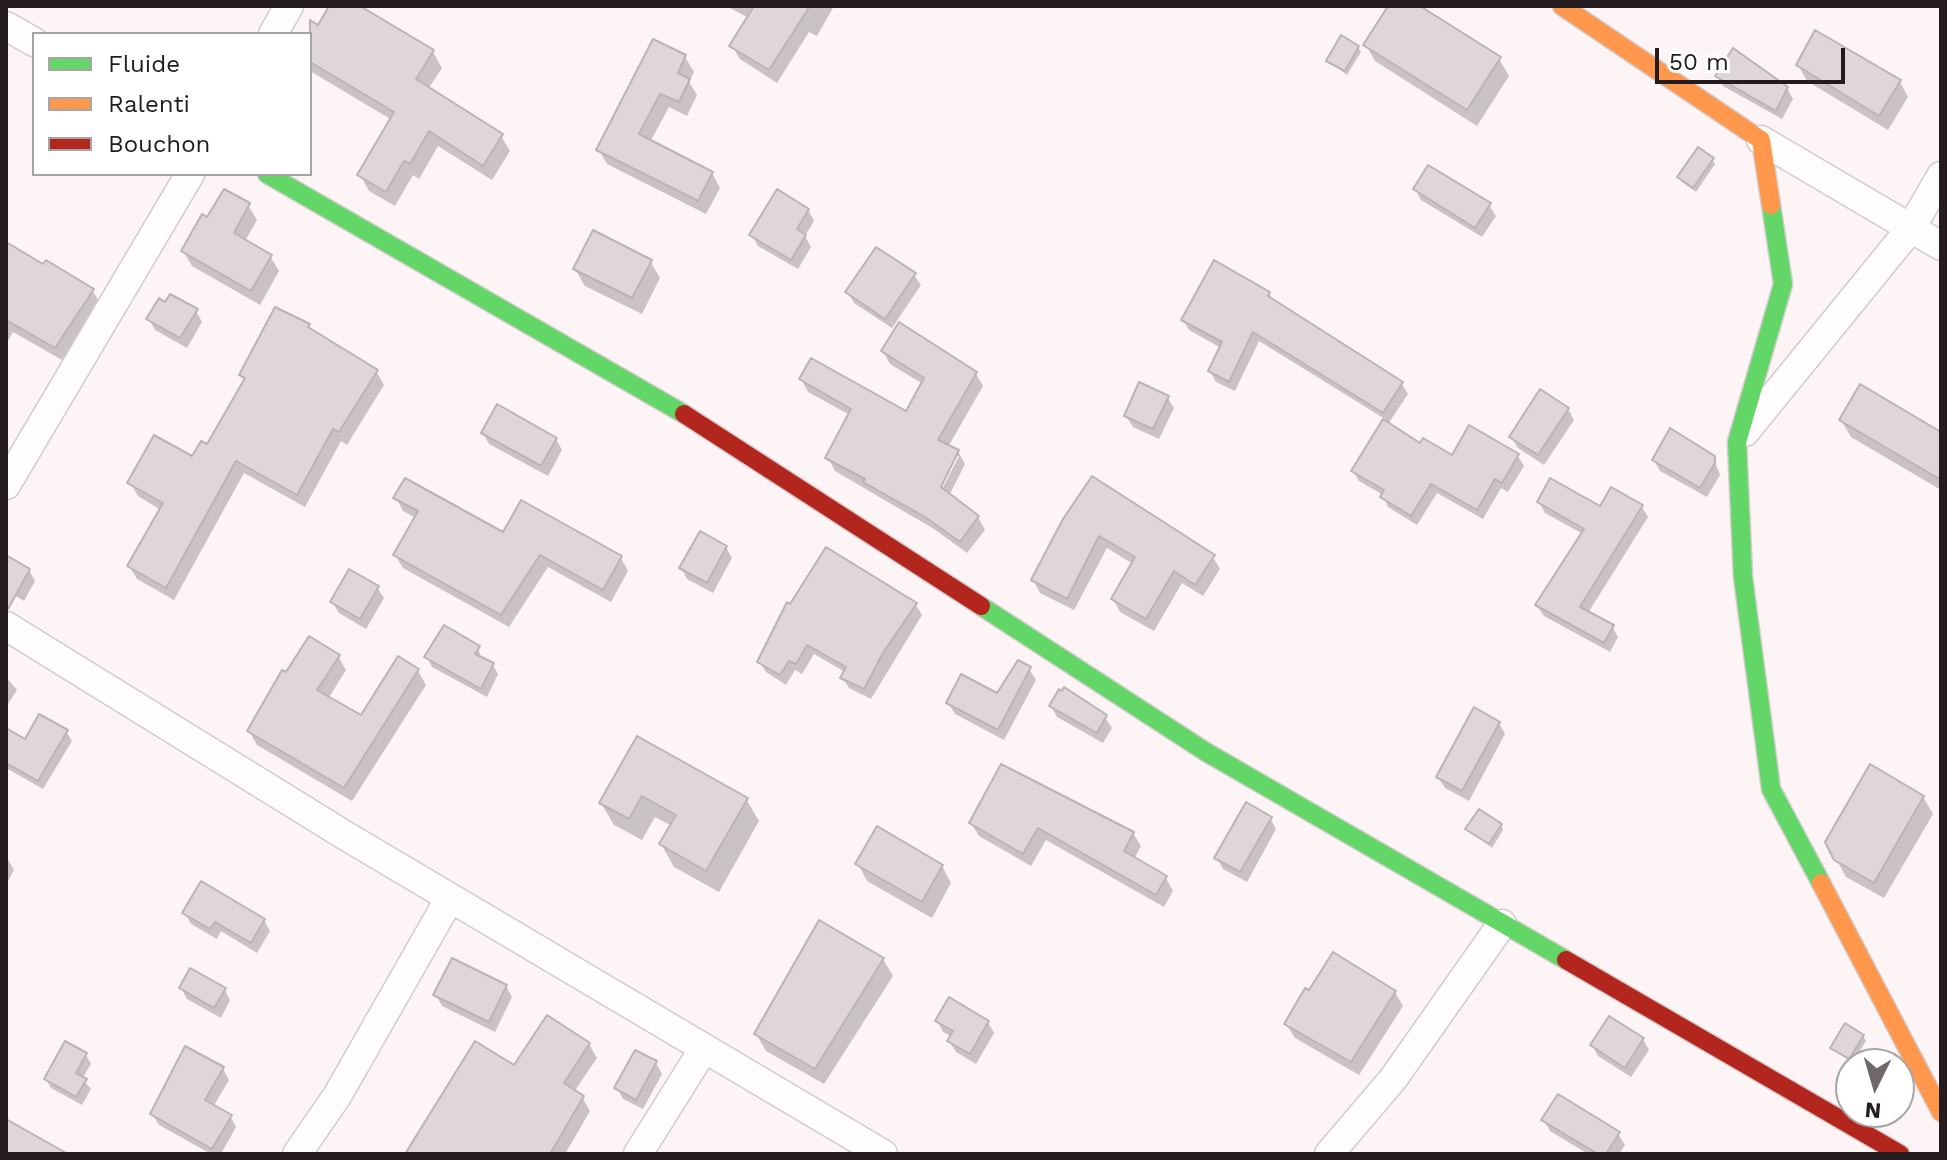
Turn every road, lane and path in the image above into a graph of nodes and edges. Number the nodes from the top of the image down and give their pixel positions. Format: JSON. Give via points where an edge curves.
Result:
{"nodes":[{"id":1,"x":289,"y":6,"type":"edge"},
{"id":2,"x":1562,"y":6,"type":"edge"},
{"id":3,"x":6,"y":26,"type":"edge"},
{"id":4,"x":274,"y":32,"type":"edge"},
{"id":5,"x":32,"y":41,"type":"edge"},
{"id":6,"x":1761,"y":140,"type":"junction"},
{"id":7,"x":189,"y":176,"type":"edge"},
{"id":8,"x":271,"y":176,"type":"edge"},
{"id":9,"x":1941,"y":176,"type":"edge"},
{"id":10,"x":1911,"y":228,"type":"junction"},
{"id":11,"x":1941,"y":246,"type":"edge"},
{"id":12,"x":1737,"y":442,"type":"junction"},
{"id":13,"x":6,"y":485,"type":"edge"},
{"id":14,"x":6,"y":626,"type":"edge"},
{"id":15,"x":450,"y":898,"type":"junction"},
{"id":16,"x":1502,"y":924,"type":"junction"},
{"id":17,"x":703,"y":1050,"type":"junction"},
{"id":18,"x":1941,"y":1112,"type":"edge"},
{"id":19,"x":297,"y":1154,"type":"edge"},
{"id":20,"x":638,"y":1154,"type":"edge"},
{"id":21,"x":883,"y":1154,"type":"edge"},
{"id":22,"x":1329,"y":1154,"type":"edge"},
{"id":23,"x":1900,"y":1154,"type":"edge"}],
"edges":[{"from":1,"to":4,"type":"street"},
{"from":2,"to":6,"type":"street"},
{"from":3,"to":5,"type":"street"},
{"from":6,"to":10,"type":"street"},
{"from":6,"to":12,"type":"street","via":[[1783,284]]},
{"from":7,"to":13,"type":"street"},
{"from":8,"to":16,"type":"street","via":[[652,393],[1206,752]]},
{"from":9,"to":10,"type":"street"},
{"from":10,"to":11,"type":"street"},
{"from":10,"to":12,"type":"street"},
{"from":12,"to":18,"type":"street","via":[[1743,577],[1771,789]]},
{"from":14,"to":15,"type":"street"},
{"from":15,"to":17,"type":"street"},
{"from":15,"to":19,"type":"street","via":[[337,1096]]},
{"from":16,"to":22,"type":"street","via":[[1393,1079]]},
{"from":16,"to":23,"type":"street"},
{"from":17,"to":20,"type":"street"},
{"from":17,"to":21,"type":"street"}]}
